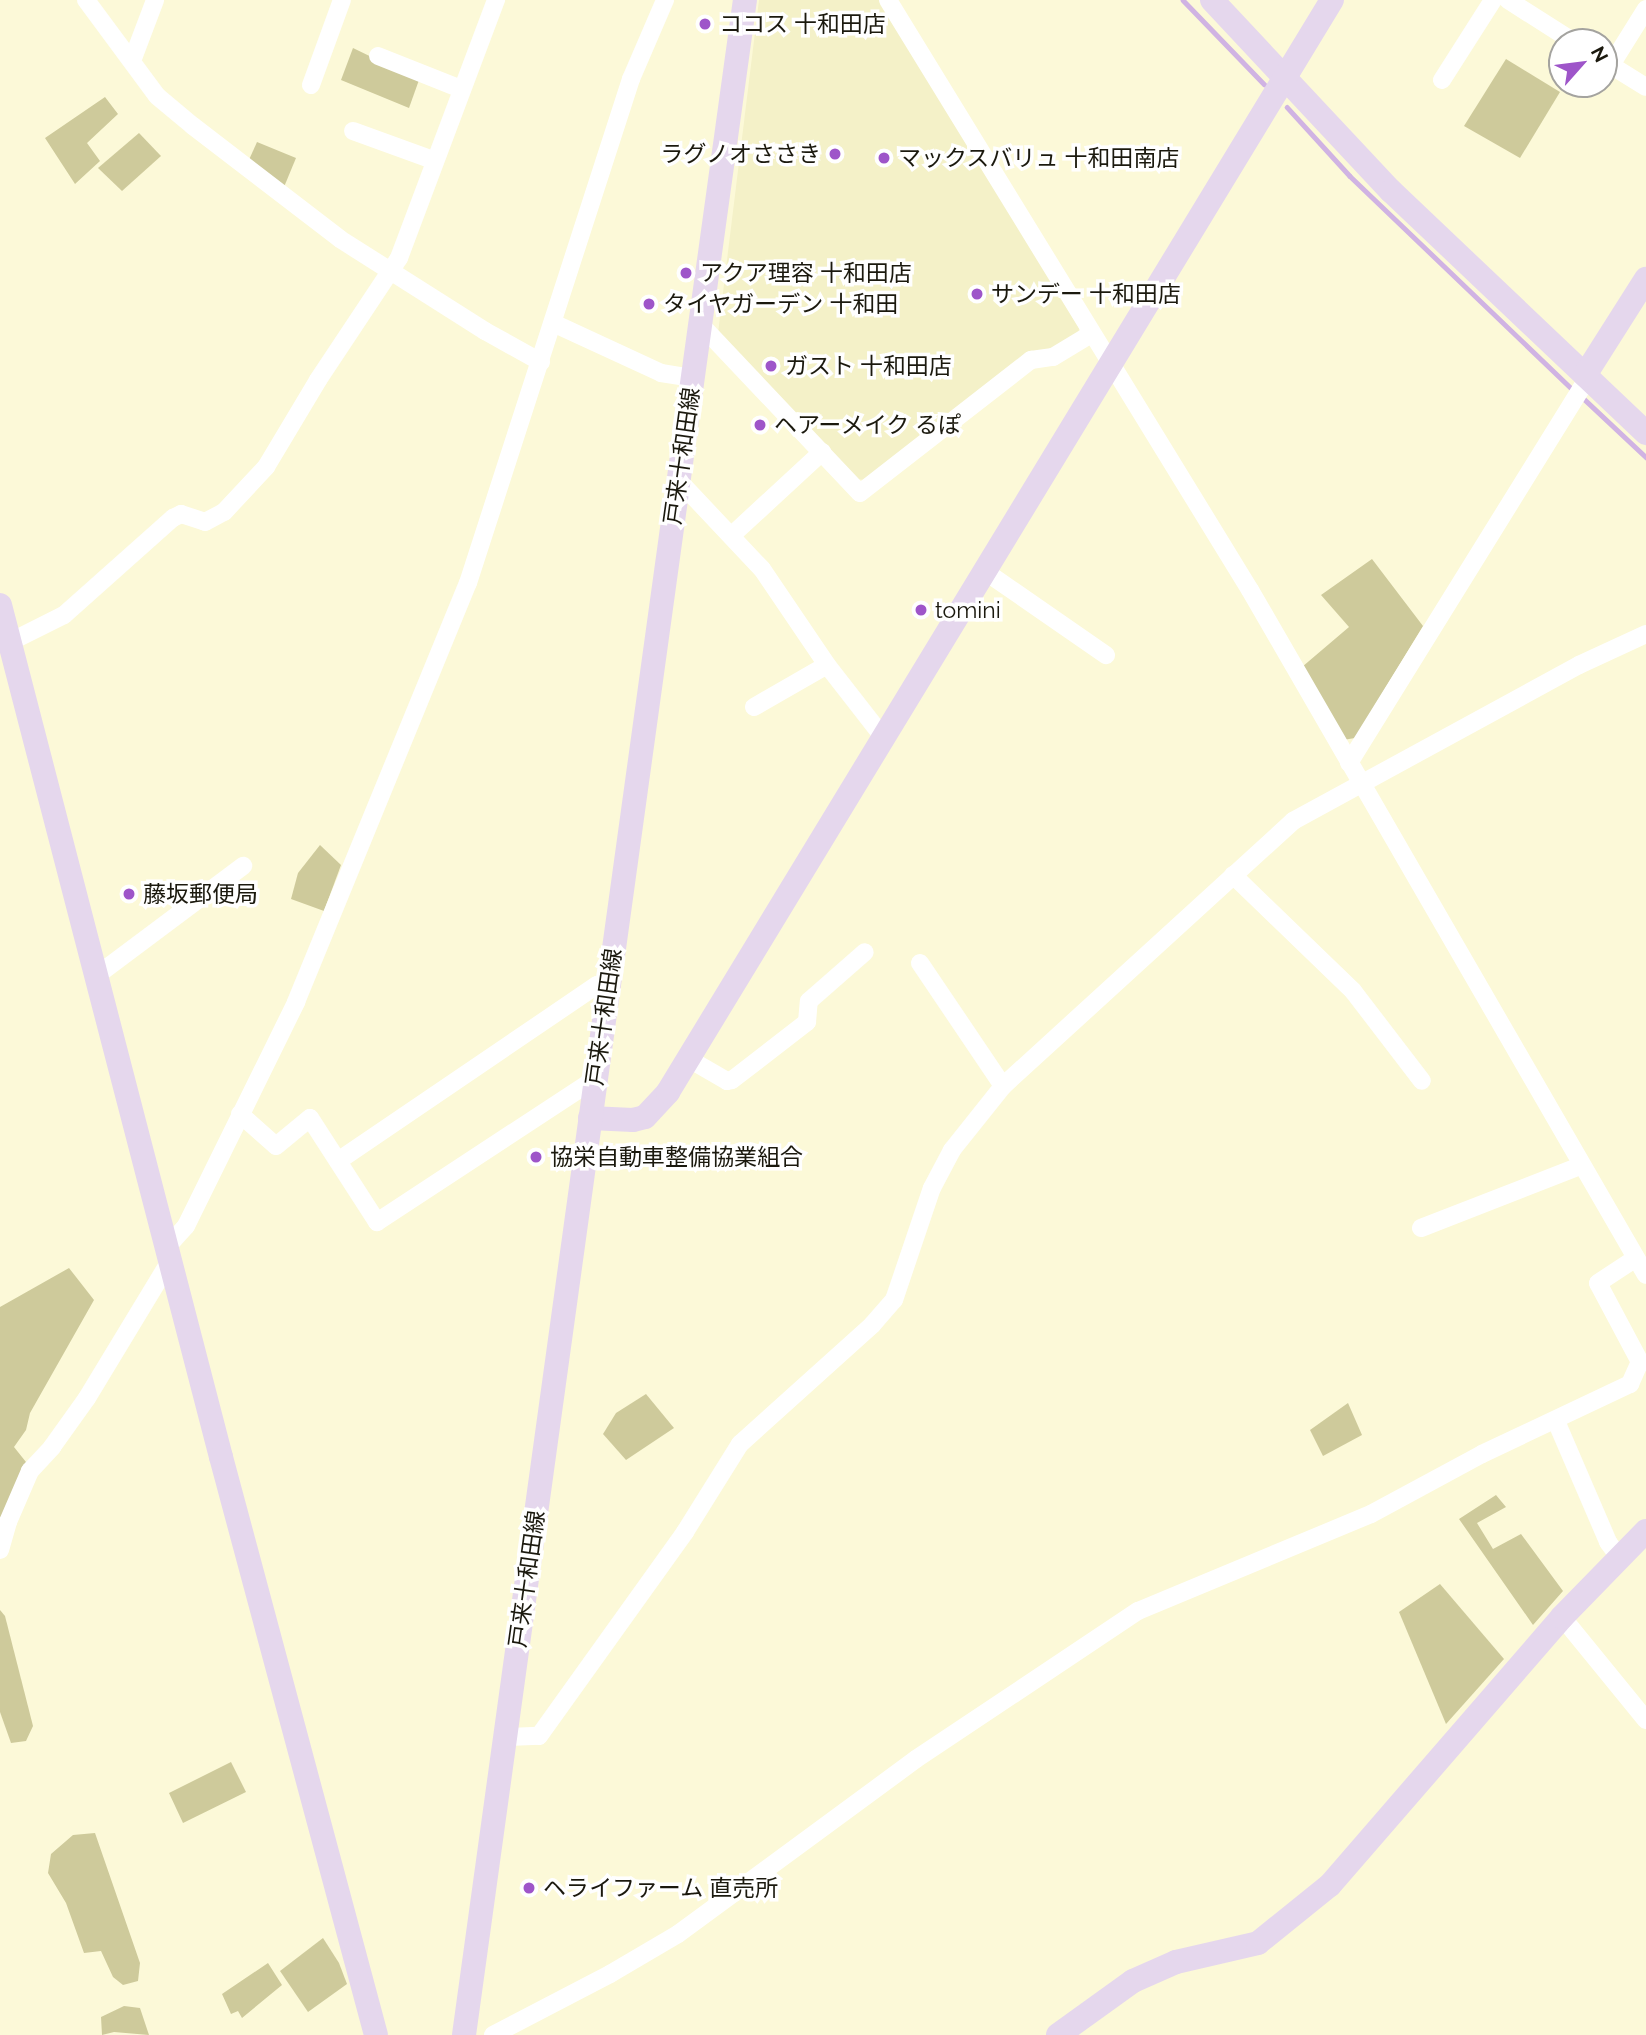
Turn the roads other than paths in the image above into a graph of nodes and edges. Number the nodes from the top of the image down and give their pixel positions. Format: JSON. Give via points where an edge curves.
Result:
{"nodes":[{"id":1,"x":86,"y":0,"type":"edge"},
{"id":2,"x":155,"y":0,"type":"edge"},
{"id":3,"x":342,"y":0,"type":"edge"},
{"id":4,"x":496,"y":0,"type":"edge"},
{"id":5,"x":665,"y":0,"type":"edge"},
{"id":6,"x":745,"y":0,"type":"edge"},
{"id":7,"x":888,"y":0,"type":"edge"},
{"id":8,"x":1212,"y":0,"type":"edge"},
{"id":9,"x":1332,"y":0,"type":"edge"},
{"id":10,"x":1493,"y":0,"type":"edge"},
{"id":11,"x":1508,"y":0,"type":"edge"},
{"id":12,"x":1646,"y":9,"type":"edge"},
{"id":13,"x":1552,"y":28,"type":"edge"},
{"id":14,"x":1618,"y":48,"type":"edge"},
{"id":15,"x":378,"y":56,"type":"dead end"},
{"id":16,"x":132,"y":61,"type":"junction"},
{"id":17,"x":1618,"y":70,"type":"edge"},
{"id":18,"x":1285,"y":78,"type":"junction"},
{"id":19,"x":1442,"y":80,"type":"dead end"},
{"id":20,"x":311,"y":85,"type":"dead end"},
{"id":21,"x":1646,"y":87,"type":"edge"},
{"id":22,"x":461,"y":89,"type":"junction"},
{"id":23,"x":353,"y":131,"type":"dead end"},
{"id":24,"x":433,"y":160,"type":"junction"},
{"id":25,"x":390,"y":271,"type":"junction"},
{"id":26,"x":1646,"y":279,"type":"edge"},
{"id":27,"x":553,"y":323,"type":"junction"},
{"id":28,"x":701,"y":325,"type":"junction"},
{"id":29,"x":1091,"y":334,"type":"junction"},
{"id":30,"x":541,"y":362,"type":"junction"},
{"id":31,"x":1112,"y":362,"type":"junction"},
{"id":32,"x":692,"y":378,"type":"junction"},
{"id":33,"x":1582,"y":386,"type":"junction"},
{"id":34,"x":1646,"y":433,"type":"edge"},
{"id":35,"x":822,"y":452,"type":"junction"},
{"id":36,"x":678,"y":480,"type":"junction"},
{"id":37,"x":731,"y":536,"type":"junction"},
{"id":38,"x":986,"y":572,"type":"junction"},
{"id":39,"x":0,"y":605,"type":"edge"},
{"id":40,"x":1646,"y":634,"type":"edge"},
{"id":41,"x":10,"y":642,"type":"junction"},
{"id":42,"x":1106,"y":655,"type":"dead end"},
{"id":43,"x":827,"y":665,"type":"junction"},
{"id":44,"x":754,"y":707,"type":"dead end"},
{"id":45,"x":883,"y":737,"type":"junction"},
{"id":46,"x":1349,"y":763,"type":"junction"},
{"id":47,"x":1361,"y":786,"type":"junction"},
{"id":48,"x":243,"y":866,"type":"dead end"},
{"id":49,"x":1233,"y":875,"type":"junction"},
{"id":50,"x":865,"y":952,"type":"dead end"},
{"id":51,"x":920,"y":962,"type":"dead end"},
{"id":52,"x":96,"y":976,"type":"junction"},
{"id":53,"x":607,"y":987,"type":"junction"},
{"id":54,"x":689,"y":1059,"type":"junction"},
{"id":55,"x":596,"y":1078,"type":"junction"},
{"id":56,"x":1422,"y":1081,"type":"dead end"},
{"id":57,"x":1003,"y":1086,"type":"junction"},
{"id":58,"x":240,"y":1114,"type":"junction"},
{"id":59,"x":590,"y":1118,"type":"junction"},
{"id":60,"x":338,"y":1161,"type":"junction"},
{"id":61,"x":1580,"y":1166,"type":"junction"},
{"id":62,"x":1421,"y":1228,"type":"dead end"},
{"id":63,"x":168,"y":1254,"type":"junction"},
{"id":64,"x":1636,"y":1258,"type":"junction"},
{"id":65,"x":1646,"y":1275,"type":"edge"},
{"id":66,"x":1556,"y":1420,"type":"junction"},
{"id":67,"x":1646,"y":1531,"type":"edge"},
{"id":68,"x":0,"y":1550,"type":"edge"},
{"id":69,"x":1618,"y":1556,"type":"junction"},
{"id":70,"x":1562,"y":1617,"type":"junction"},
{"id":71,"x":1646,"y":1720,"type":"edge"},
{"id":72,"x":505,"y":1737,"type":"junction"},
{"id":73,"x":376,"y":2035,"type":"edge"},
{"id":74,"x":464,"y":2035,"type":"edge"},
{"id":75,"x":493,"y":2035,"type":"edge"},
{"id":76,"x":1058,"y":2035,"type":"edge"}],
"edges":[{"from":1,"to":16,"type":"street"},
{"from":2,"to":16,"type":"street"},
{"from":3,"to":20,"type":"street"},
{"from":4,"to":22,"type":"street"},
{"from":5,"to":27,"type":"street","via":[[631,79]]},
{"from":6,"to":28,"type":"street","name":"戸来十和田線"},
{"from":7,"to":29,"type":"street"},
{"from":8,"to":18,"type":"street"},
{"from":9,"to":18,"type":"street"},
{"from":10,"to":19,"type":"street"},
{"from":11,"to":13,"type":"street"},
{"from":12,"to":14,"type":"street"},
{"from":15,"to":22,"type":"street"},
{"from":16,"to":25,"type":"street","via":[[157,96],[192,126],[340,239]]},
{"from":17,"to":21,"type":"street"},
{"from":18,"to":31,"type":"street"},
{"from":18,"to":33,"type":"street"},
{"from":22,"to":24,"type":"street"},
{"from":23,"to":24,"type":"street"},
{"from":24,"to":25,"type":"street","via":[[399,258]]},
{"from":25,"to":30,"type":"street"},
{"from":25,"to":41,"type":"street","via":[[266,467],[224,512],[205,522],[181,514],[173,518],[64,615]]},
{"from":26,"to":33,"type":"street"},
{"from":27,"to":30,"type":"street"},
{"from":27,"to":32,"type":"street","via":[[662,373]]},
{"from":28,"to":32,"type":"street","name":"戸来十和田線"},
{"from":28,"to":35,"type":"street"},
{"from":29,"to":31,"type":"street"},
{"from":29,"to":35,"type":"street","via":[[1053,357],[1031,360],[860,493]]},
{"from":30,"to":58,"type":"street","via":[[468,583],[296,1002]]},
{"from":31,"to":38,"type":"street"},
{"from":31,"to":46,"type":"street"},
{"from":32,"to":36,"type":"street","name":"戸来十和田線"},
{"from":33,"to":34,"type":"street"},
{"from":33,"to":46,"type":"street"},
{"from":35,"to":37,"type":"street"},
{"from":36,"to":37,"type":"street"},
{"from":36,"to":53,"type":"street","name":"戸来十和田線"},
{"from":37,"to":43,"type":"street","via":[[762,569]]},
{"from":38,"to":42,"type":"street"},
{"from":38,"to":45,"type":"street"},
{"from":39,"to":41,"type":"street"},
{"from":40,"to":47,"type":"street","via":[[1567,671]]},
{"from":41,"to":52,"type":"street"},
{"from":43,"to":44,"type":"street"},
{"from":43,"to":45,"type":"street"},
{"from":45,"to":54,"type":"street"},
{"from":46,"to":47,"type":"street"},
{"from":47,"to":49,"type":"street","via":[[1293,821]]},
{"from":47,"to":61,"type":"street"},
{"from":48,"to":52,"type":"street"},
{"from":49,"to":56,"type":"street","via":[[1353,991]]},
{"from":49,"to":57,"type":"street"},
{"from":50,"to":54,"type":"street","via":[[809,1001],[807,1022],[732,1080]]},
{"from":51,"to":57,"type":"street"},
{"from":52,"to":63,"type":"street"},
{"from":53,"to":55,"type":"street","name":"戸来十和田線"},
{"from":53,"to":60,"type":"street","via":[[597,985]]},
{"from":54,"to":59,"type":"street","via":[[645,1117]]},
{"from":55,"to":59,"type":"street","name":"戸来十和田線"},
{"from":55,"to":60,"type":"street","via":[[377,1222]]},
{"from":57,"to":72,"type":"street","via":[[952,1150],[932,1188],[894,1300],[740,1444],[685,1532],[539,1737]]},
{"from":58,"to":60,"type":"street","via":[[276,1146],[310,1118]]},
{"from":58,"to":63,"type":"street"},
{"from":59,"to":72,"type":"street","name":"戸来十和田線"},
{"from":61,"to":62,"type":"street"},
{"from":61,"to":64,"type":"street"},
{"from":63,"to":68,"type":"street","via":[[87,1398],[30,1471]]},
{"from":63,"to":73,"type":"street"},
{"from":64,"to":65,"type":"street"},
{"from":64,"to":66,"type":"street","via":[[1598,1283],[1640,1362],[1637,1374],[1630,1384]]},
{"from":66,"to":69,"type":"street"},
{"from":66,"to":75,"type":"street","via":[[1371,1514],[1138,1611],[916,1759],[678,1934]]},
{"from":67,"to":69,"type":"street"},
{"from":69,"to":70,"type":"street"},
{"from":70,"to":71,"type":"street"},
{"from":70,"to":76,"type":"street","via":[[1354,1859],[1275,1931],[1258,1943],[1176,1962],[1133,1981]]},
{"from":72,"to":74,"type":"street","name":"戸来十和田線"}]}
